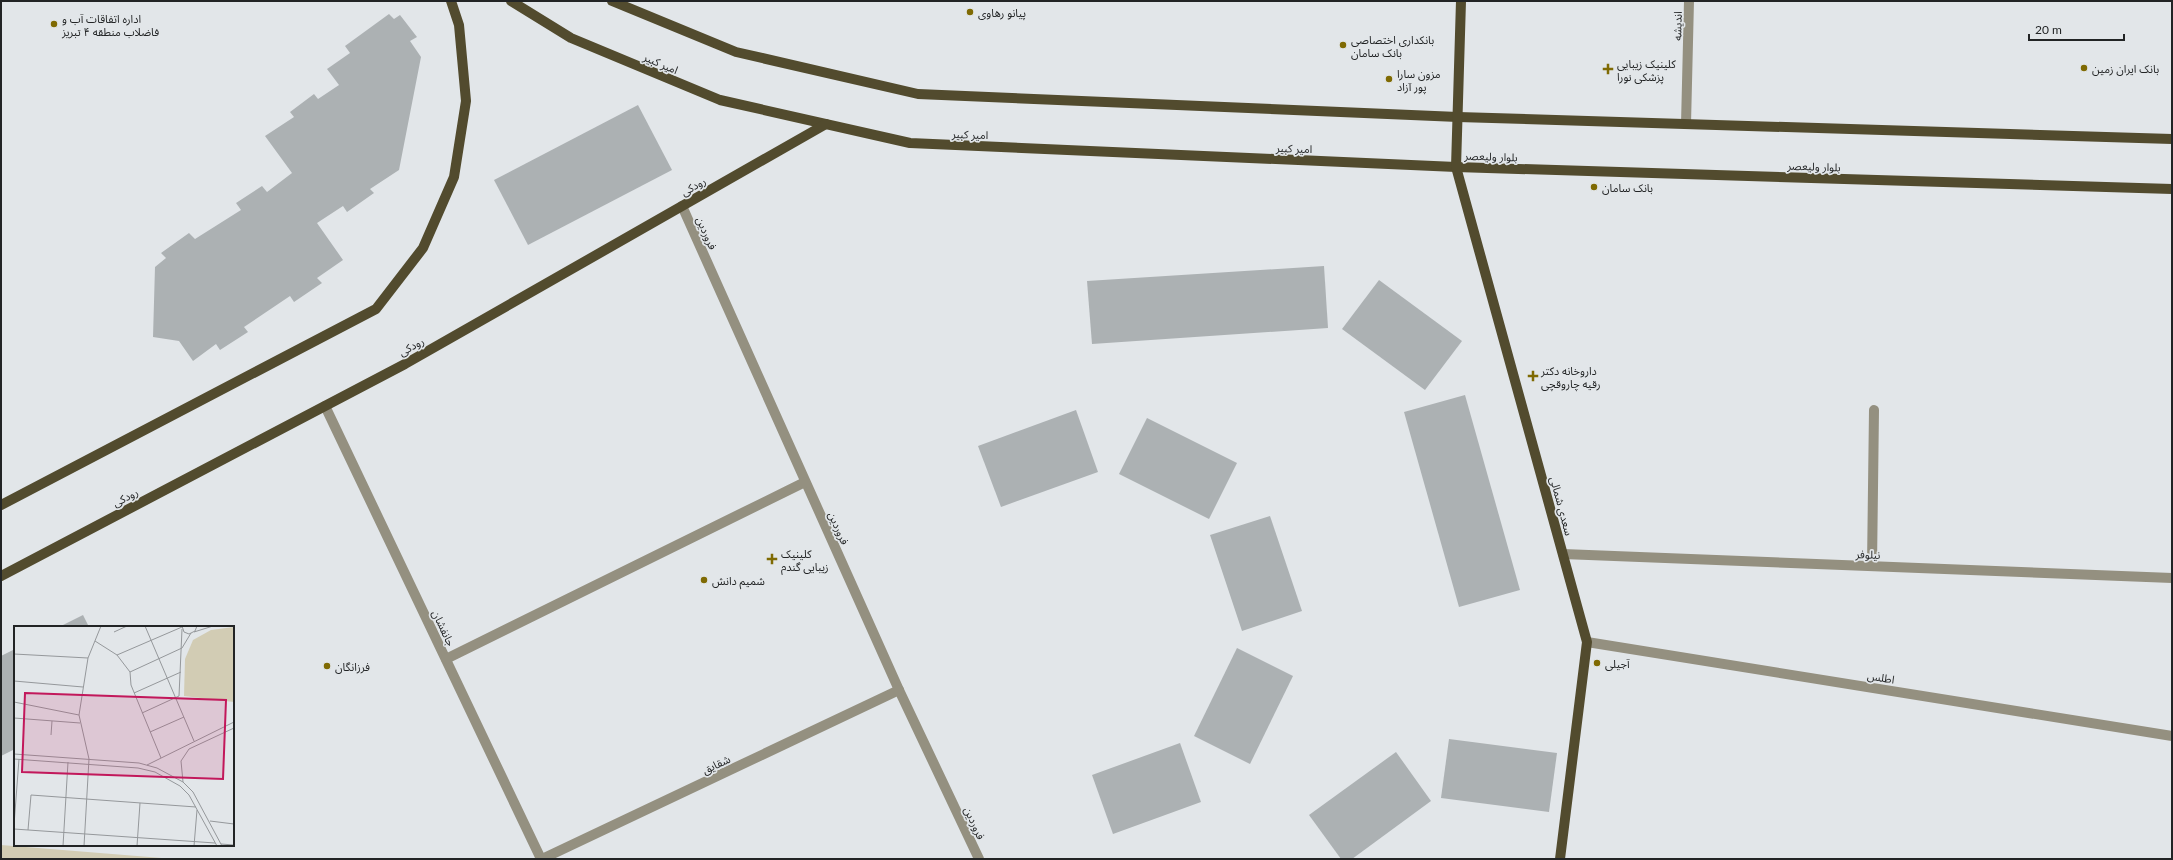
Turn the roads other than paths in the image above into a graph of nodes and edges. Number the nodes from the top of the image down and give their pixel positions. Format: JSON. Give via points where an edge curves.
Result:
{"nodes":[{"id":1,"x":451,"y":1,"type":"edge"},
{"id":2,"x":511,"y":1,"type":"edge"},
{"id":3,"x":612,"y":1,"type":"edge"},
{"id":4,"x":1461,"y":1,"type":"edge"},
{"id":5,"x":1689,"y":1,"type":"edge"},
{"id":6,"x":1458,"y":117,"type":"junction"},
{"id":7,"x":826,"y":124,"type":"junction"},
{"id":8,"x":1686,"y":124,"type":"junction"},
{"id":9,"x":2172,"y":139,"type":"edge"},
{"id":10,"x":1456,"y":167,"type":"junction"},
{"id":11,"x":2172,"y":189,"type":"edge"},
{"id":12,"x":682,"y":206,"type":"junction"},
{"id":13,"x":325,"y":406,"type":"junction"},
{"id":14,"x":1874,"y":410,"type":"dead end"},
{"id":15,"x":805,"y":482,"type":"junction"},
{"id":16,"x":1,"y":505,"type":"edge"},
{"id":17,"x":1563,"y":554,"type":"junction"},
{"id":18,"x":1872,"y":566,"type":"junction"},
{"id":19,"x":1,"y":576,"type":"edge"},
{"id":20,"x":2172,"y":578,"type":"edge"},
{"id":21,"x":1587,"y":642,"type":"junction"},
{"id":22,"x":446,"y":659,"type":"junction"},
{"id":23,"x":899,"y":690,"type":"junction"},
{"id":24,"x":2172,"y":736,"type":"edge"},
{"id":25,"x":542,"y":859,"type":"edge"},
{"id":26,"x":978,"y":859,"type":"edge"},
{"id":27,"x":1560,"y":859,"type":"edge"}],
"edges":[{"from":1,"to":16,"type":"main road","via":[[459,25],[466,101],[454,177],[423,248],[376,309]]},
{"from":2,"to":7,"type":"main road","name":"امیر کبیر","via":[[571,38],[720,100]]},
{"from":3,"to":6,"type":"main road","via":[[736,52],[918,94]]},
{"from":4,"to":6,"type":"main road","name":"سعدى شمالى"},
{"from":5,"to":8,"type":"street","name":"اندیشه"},
{"from":6,"to":8,"type":"main road"},
{"from":6,"to":10,"type":"main road","name":"سعدى شمالى"},
{"from":7,"to":10,"type":"main road","name":"امیر کبیر","via":[[910,143]]},
{"from":7,"to":12,"type":"main road","name":"رودکى"},
{"from":8,"to":9,"type":"main road"},
{"from":10,"to":11,"type":"main road","name":"بلوار ولیعصر"},
{"from":10,"to":17,"type":"main road","name":"سعدى شمالى"},
{"from":12,"to":13,"type":"main road","name":"رودکى","via":[[405,364]]},
{"from":12,"to":15,"type":"street","name":"فروردین"},
{"from":13,"to":19,"type":"main road","name":"رودکى"},
{"from":13,"to":22,"type":"street","name":"جانفشان"},
{"from":14,"to":18,"type":"street"},
{"from":15,"to":22,"type":"street"},
{"from":15,"to":23,"type":"street","name":"فروردین"},
{"from":17,"to":18,"type":"street","name":"نیلوفر"},
{"from":17,"to":21,"type":"main road","name":"سعدى شمالى"},
{"from":18,"to":20,"type":"street","name":"نیلوفر"},
{"from":21,"to":24,"type":"street","name":"اطلس"},
{"from":21,"to":27,"type":"main road","name":"سعدى شمالى"},
{"from":22,"to":25,"type":"street","name":"جانفشان"},
{"from":23,"to":25,"type":"street","name":"شقایق"},
{"from":23,"to":26,"type":"street","name":"فروردین"}]}
